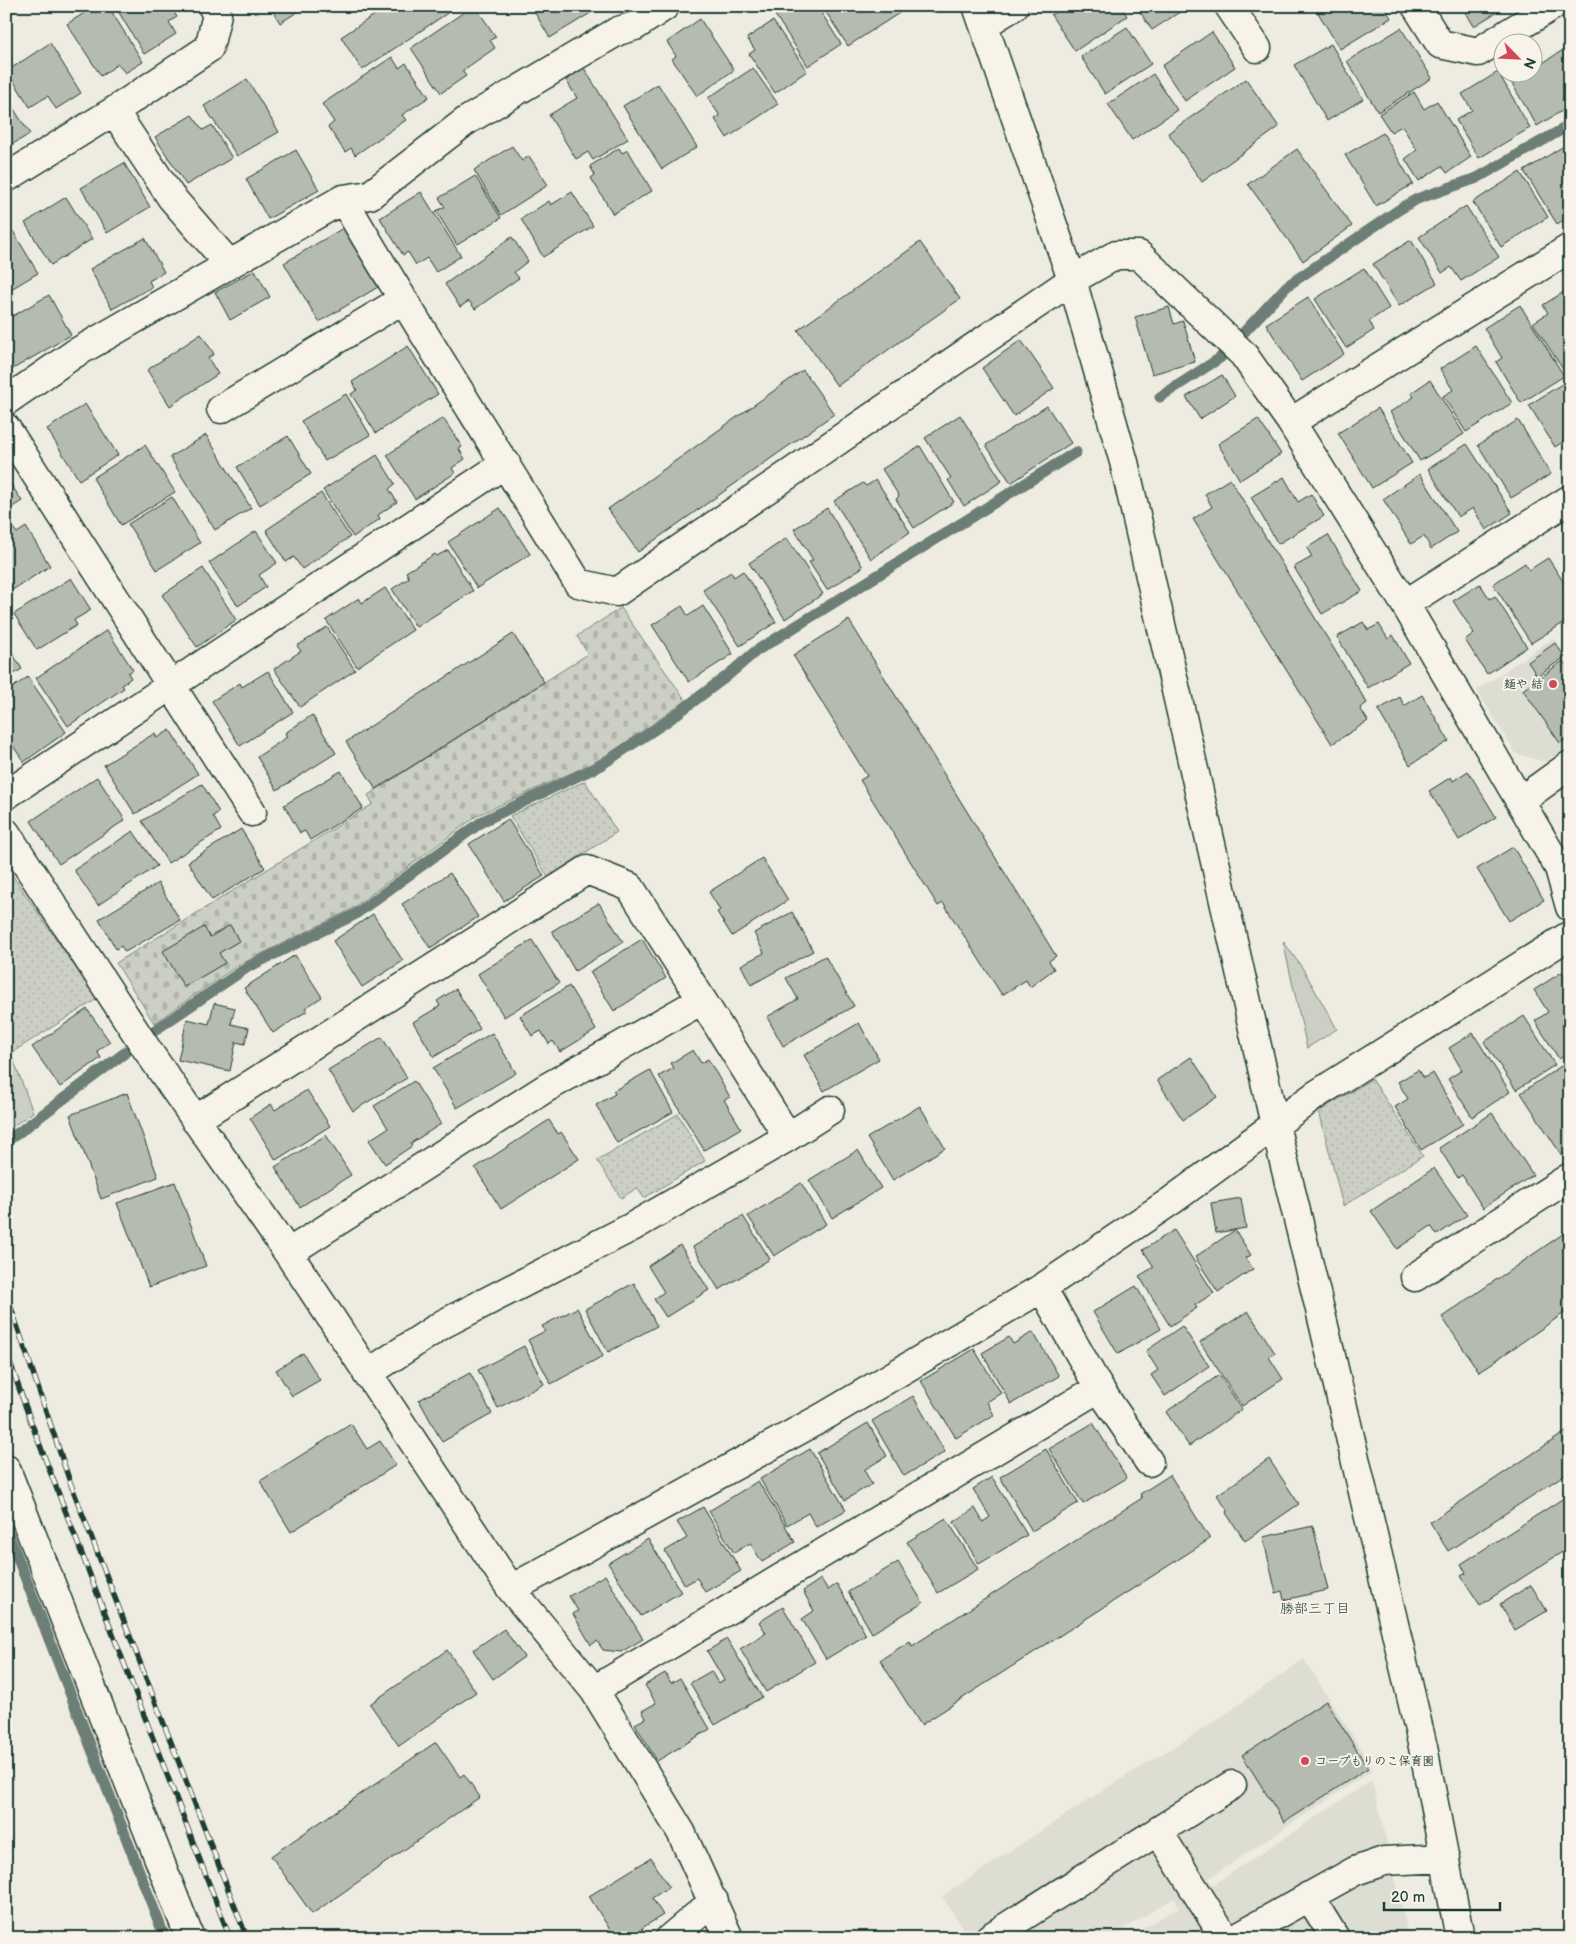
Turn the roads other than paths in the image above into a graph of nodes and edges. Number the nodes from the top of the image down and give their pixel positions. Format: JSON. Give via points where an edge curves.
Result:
{"nodes":[{"id":1,"x":212,"y":6,"type":"edge"},
{"id":2,"x":665,"y":6,"type":"edge"},
{"id":3,"x":1014,"y":6,"type":"edge"},
{"id":4,"x":1229,"y":6,"type":"edge"},
{"id":5,"x":1416,"y":6,"type":"edge"},
{"id":6,"x":1552,"y":6,"type":"edge"},
{"id":7,"x":981,"y":15,"type":"edge"},
{"id":8,"x":1257,"y":48,"type":"dead end"},
{"id":9,"x":114,"y":111,"type":"junction"},
{"id":10,"x":6,"y":178,"type":"edge"},
{"id":11,"x":343,"y":199,"type":"junction"},
{"id":12,"x":1570,"y":248,"type":"edge"},
{"id":13,"x":229,"y":264,"type":"junction"},
{"id":14,"x":1072,"y":280,"type":"junction"},
{"id":15,"x":402,"y":300,"type":"junction"},
{"id":16,"x":6,"y":401,"type":"edge"},
{"id":17,"x":221,"y":409,"type":"dead end"},
{"id":18,"x":1291,"y":422,"type":"junction"},
{"id":19,"x":6,"y":428,"type":"edge"},
{"id":20,"x":506,"y":463,"type":"junction"},
{"id":21,"x":1570,"y":499,"type":"edge"},
{"id":22,"x":1405,"y":604,"type":"junction"},
{"id":23,"x":172,"y":686,"type":"junction"},
{"id":24,"x":1570,"y":765,"type":"edge"},
{"id":25,"x":6,"y":795,"type":"edge"},
{"id":26,"x":1520,"y":800,"type":"junction"},
{"id":27,"x":252,"y":812,"type":"dead end"},
{"id":28,"x":6,"y":834,"type":"edge"},
{"id":29,"x":1570,"y":908,"type":"edge"},
{"id":30,"x":1570,"y":935,"type":"edge"},
{"id":31,"x":702,"y":1000,"type":"junction"},
{"id":32,"x":830,"y":1110,"type":"dead end"},
{"id":33,"x":195,"y":1120,"type":"junction"},
{"id":34,"x":1275,"y":1125,"type":"junction"},
{"id":35,"x":788,"y":1137,"type":"junction"},
{"id":36,"x":1570,"y":1177,"type":"edge"},
{"id":37,"x":288,"y":1253,"type":"junction"},
{"id":38,"x":1415,"y":1278,"type":"dead end"},
{"id":39,"x":1042,"y":1288,"type":"junction"},
{"id":40,"x":367,"y":1374,"type":"junction"},
{"id":41,"x":1098,"y":1388,"type":"junction"},
{"id":42,"x":1149,"y":1462,"type":"dead end"},
{"id":43,"x":6,"y":1470,"type":"edge"},
{"id":44,"x":511,"y":1589,"type":"junction"},
{"id":45,"x":594,"y":1690,"type":"junction"},
{"id":46,"x":1232,"y":1785,"type":"dead end"},
{"id":47,"x":1158,"y":1831,"type":"junction"},
{"id":48,"x":1445,"y":1858,"type":"junction"},
{"id":49,"x":1309,"y":1896,"type":"junction"},
{"id":50,"x":714,"y":1901,"type":"junction"},
{"id":51,"x":190,"y":1938,"type":"edge"},
{"id":52,"x":670,"y":1938,"type":"edge"},
{"id":53,"x":729,"y":1938,"type":"edge"},
{"id":54,"x":989,"y":1938,"type":"edge"},
{"id":55,"x":1225,"y":1938,"type":"edge"},
{"id":56,"x":1235,"y":1938,"type":"edge"},
{"id":57,"x":1335,"y":1938,"type":"edge"},
{"id":58,"x":1460,"y":1938,"type":"edge"}],
"edges":[{"from":1,"to":9,"type":"street","via":[[217,14],[208,48]]},
{"from":2,"to":11,"type":"street","via":[[466,121],[370,195]]},
{"from":3,"to":7,"type":"street"},
{"from":4,"to":8,"type":"street"},
{"from":5,"to":6,"type":"street","via":[[1440,44],[1478,52]]},
{"from":7,"to":14,"type":"street"},
{"from":9,"to":10,"type":"street"},
{"from":9,"to":13,"type":"street","via":[[171,198]]},
{"from":11,"to":13,"type":"street"},
{"from":11,"to":15,"type":"street"},
{"from":12,"to":18,"type":"street"},
{"from":13,"to":16,"type":"street","via":[[74,354]]},
{"from":14,"to":18,"type":"street","via":[[1116,255],[1139,255],[1235,346]]},
{"from":14,"to":20,"type":"street","via":[[617,592],[578,583]]},
{"from":14,"to":34,"type":"street","via":[[1124,462]]},
{"from":15,"to":17,"type":"street"},
{"from":15,"to":20,"type":"street"},
{"from":18,"to":22,"type":"street"},
{"from":19,"to":23,"type":"street"},
{"from":20,"to":23,"type":"street"},
{"from":21,"to":22,"type":"street"},
{"from":22,"to":26,"type":"street"},
{"from":23,"to":25,"type":"street"},
{"from":23,"to":27,"type":"street"},
{"from":24,"to":26,"type":"street"},
{"from":26,"to":29,"type":"street","via":[[1559,868]]},
{"from":28,"to":33,"type":"street"},
{"from":30,"to":34,"type":"street","via":[[1317,1094]]},
{"from":31,"to":33,"type":"street","via":[[630,887],[587,870]]},
{"from":31,"to":35,"type":"street"},
{"from":31,"to":37,"type":"street","via":[[546,1088]]},
{"from":32,"to":35,"type":"street"},
{"from":33,"to":37,"type":"street"},
{"from":34,"to":39,"type":"street"},
{"from":34,"to":48,"type":"street","via":[[1423,1747]]},
{"from":35,"to":40,"type":"street","via":[[632,1227],[443,1324]]},
{"from":36,"to":38,"type":"street"},
{"from":37,"to":40,"type":"street"},
{"from":39,"to":41,"type":"street"},
{"from":39,"to":44,"type":"street","via":[[823,1417]]},
{"from":40,"to":44,"type":"street"},
{"from":41,"to":42,"type":"street"},
{"from":41,"to":45,"type":"street"},
{"from":43,"to":51,"type":"street"},
{"from":44,"to":45,"type":"street"},
{"from":45,"to":50,"type":"street","via":[[682,1832]]},
{"from":46,"to":47,"type":"street"},
{"from":47,"to":54,"type":"street"},
{"from":47,"to":55,"type":"street"},
{"from":48,"to":49,"type":"street","via":[[1384,1861],[1355,1870]]},
{"from":48,"to":58,"type":"street"},
{"from":49,"to":56,"type":"street"},
{"from":49,"to":57,"type":"street"},
{"from":50,"to":52,"type":"street"},
{"from":50,"to":53,"type":"street"}]}
